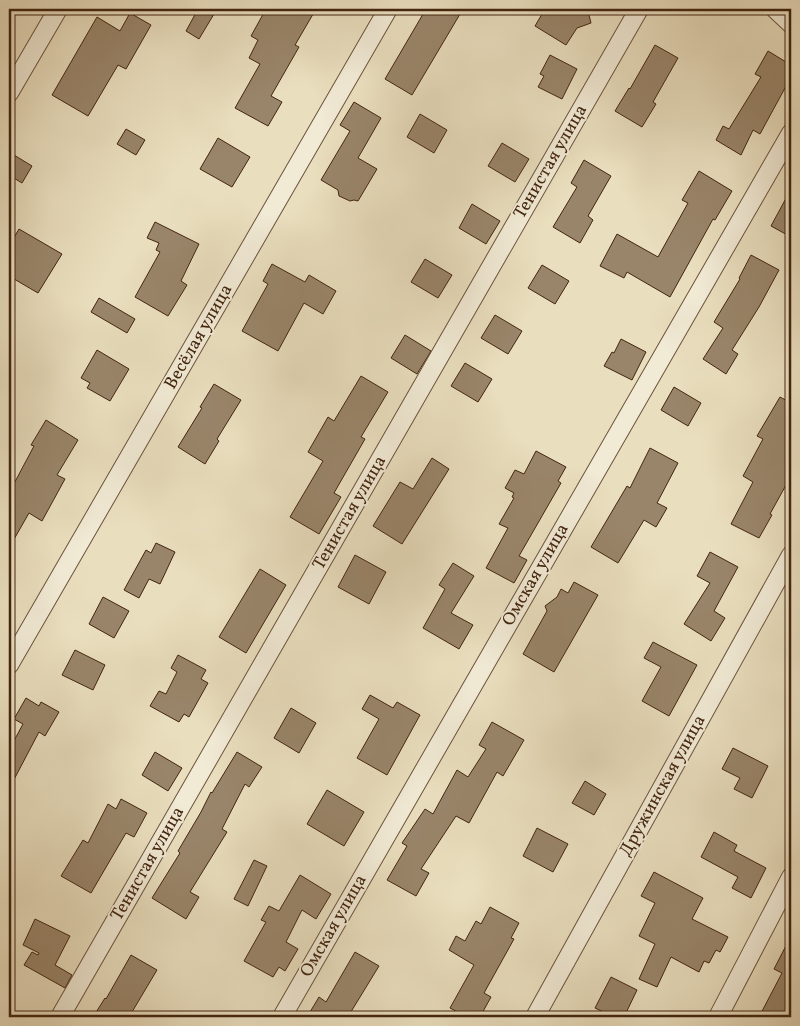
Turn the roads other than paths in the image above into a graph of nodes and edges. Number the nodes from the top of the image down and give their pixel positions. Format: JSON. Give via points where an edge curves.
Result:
{"nodes":[{"id":1,"x":58,"y":9,"type":"edge"},
{"id":2,"x":388,"y":9,"type":"edge"},
{"id":3,"x":639,"y":9,"type":"edge"},
{"id":4,"x":775,"y":9,"type":"edge"},
{"id":5,"x":791,"y":24,"type":"edge"},
{"id":6,"x":9,"y":93,"type":"edge"},
{"id":7,"x":791,"y":133,"type":"edge"},
{"id":8,"x":791,"y":554,"type":"edge"},
{"id":9,"x":9,"y":665,"type":"edge"},
{"id":10,"x":791,"y":877,"type":"edge"},
{"id":11,"x":60,"y":1017,"type":"edge"},
{"id":12,"x":282,"y":1017,"type":"edge"},
{"id":13,"x":535,"y":1017,"type":"edge"},
{"id":14,"x":718,"y":1017,"type":"edge"}],
"edges":[{"from":1,"to":6,"type":"street"},
{"from":2,"to":9,"type":"street","name":"Весёлая улица"},
{"from":3,"to":11,"type":"street","name":"Тенистая улица"},
{"from":4,"to":5,"type":"street"},
{"from":7,"to":12,"type":"street","name":"Омская улица"},
{"from":8,"to":13,"type":"street","name":"Дружинская улица"},
{"from":10,"to":14,"type":"street"}]}
